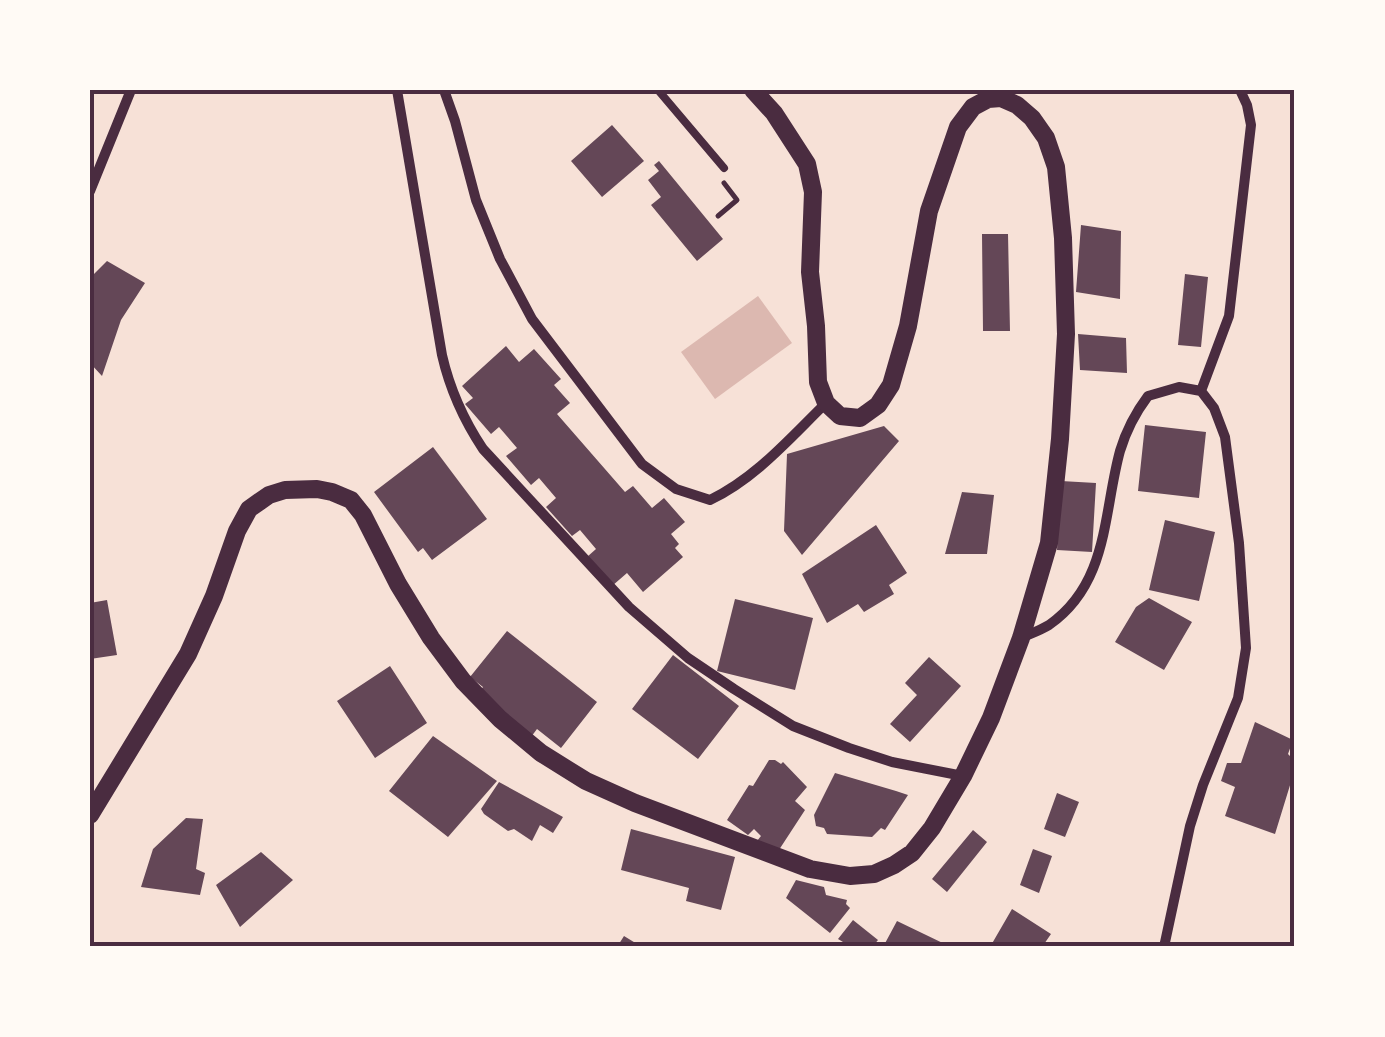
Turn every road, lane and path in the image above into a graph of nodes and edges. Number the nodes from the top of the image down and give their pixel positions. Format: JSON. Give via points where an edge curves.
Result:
{"nodes":[{"id":1,"x":131,"y":90,"type":"edge"},
{"id":2,"x":397,"y":90,"type":"edge"},
{"id":3,"x":444,"y":90,"type":"edge"},
{"id":4,"x":658,"y":90,"type":"edge"},
{"id":5,"x":753,"y":90,"type":"edge"},
{"id":6,"x":1240,"y":90,"type":"edge"},
{"id":7,"x":724,"y":168,"type":"dead end"},
{"id":8,"x":90,"y":191,"type":"edge"},
{"id":9,"x":735,"y":202,"type":"dead end"},
{"id":10,"x":718,"y":216,"type":"dead end"},
{"id":11,"x":1202,"y":391,"type":"junction"},
{"id":12,"x":826,"y":403,"type":"junction"},
{"id":13,"x":1022,"y":638,"type":"junction"},
{"id":14,"x":963,"y":776,"type":"junction"},
{"id":15,"x":90,"y":815,"type":"edge"},
{"id":16,"x":1164,"y":947,"type":"edge"}],
"edges":[{"from":1,"to":8,"type":"street"},
{"from":2,"to":14,"type":"street","via":[[448,380],[483,449],[629,606],[688,658],[793,726],[892,762]]},
{"from":3,"to":12,"type":"street","via":[[476,200],[532,320],[642,464],[676,489],[710,500],[770,458]]},
{"from":4,"to":7,"type":"lane"},
{"from":5,"to":12,"type":"street","via":[[807,164],[818,382]]},
{"from":6,"to":11,"type":"street","via":[[1251,126],[1229,316]]},
{"from":9,"to":10,"type":"path"},
{"from":11,"to":13,"type":"street","via":[[1179,387],[1148,396],[1120,450],[1100,555],[1088,582],[1048,626]]},
{"from":11,"to":16,"type":"street","via":[[1227,453],[1246,648],[1238,698],[1190,826]]},
{"from":12,"to":13,"type":"street","via":[[840,416],[860,418],[891,385],[930,211],[958,126],[988,99],[1017,105],[1046,138],[1056,167],[1066,334],[1049,543]]},
{"from":13,"to":14,"type":"street"},
{"from":14,"to":15,"type":"street","via":[[912,853],[874,874],[850,876],[810,869],[635,803],[541,753],[463,681],[351,500],[317,489],[285,490],[249,509],[188,654]]}]}
